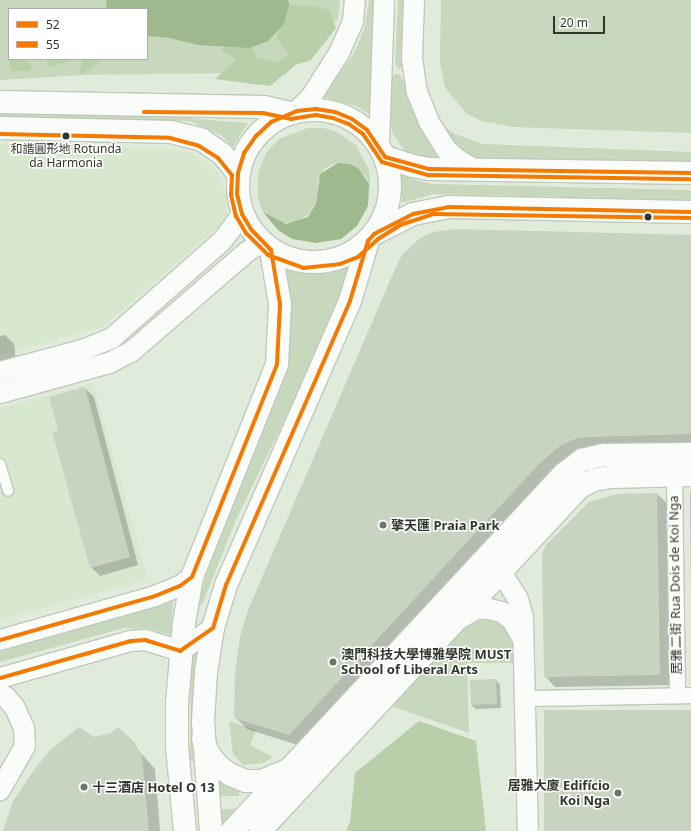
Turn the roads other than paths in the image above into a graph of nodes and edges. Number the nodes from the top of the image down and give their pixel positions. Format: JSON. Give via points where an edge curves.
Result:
{"nodes":[{"id":1,"x":355,"y":0,"type":"edge"},
{"id":2,"x":384,"y":0,"type":"edge"},
{"id":3,"x":414,"y":0,"type":"edge"},
{"id":4,"x":0,"y":102,"type":"edge"},
{"id":5,"x":294,"y":112,"type":"junction"},
{"id":6,"x":0,"y":128,"type":"edge"},
{"id":7,"x":382,"y":151,"type":"junction"},
{"id":8,"x":475,"y":170,"type":"junction"},
{"id":9,"x":238,"y":173,"type":"junction"},
{"id":10,"x":691,"y":173,"type":"edge"},
{"id":11,"x":691,"y":212,"type":"edge"},
{"id":12,"x":242,"y":214,"type":"junction"},
{"id":13,"x":371,"y":237,"type":"junction"},
{"id":14,"x":267,"y":246,"type":"junction"},
{"id":15,"x":0,"y":372,"type":"edge"},
{"id":16,"x":0,"y":393,"type":"edge"},
{"id":17,"x":691,"y":454,"type":"edge"},
{"id":18,"x":0,"y":464,"type":"edge"},
{"id":19,"x":682,"y":476,"type":"edge"},
{"id":20,"x":8,"y":491,"type":"dead end"},
{"id":21,"x":494,"y":564,"type":"junction"},
{"id":22,"x":192,"y":576,"type":"junction"},
{"id":23,"x":454,"y":622,"type":"junction"},
{"id":24,"x":213,"y":628,"type":"junction"},
{"id":25,"x":0,"y":640,"type":"edge"},
{"id":26,"x":524,"y":643,"type":"junction"},
{"id":27,"x":180,"y":651,"type":"junction"},
{"id":28,"x":0,"y":678,"type":"edge"},
{"id":29,"x":0,"y":694,"type":"edge"},
{"id":30,"x":684,"y":695,"type":"edge"},
{"id":31,"x":525,"y":698,"type":"junction"},
{"id":32,"x":203,"y":738,"type":"junction"},
{"id":33,"x":291,"y":768,"type":"junction"},
{"id":34,"x":0,"y":790,"type":"edge"},
{"id":35,"x":186,"y":828,"type":"edge"},
{"id":36,"x":211,"y":831,"type":"edge"},
{"id":37,"x":232,"y":831,"type":"edge"},
{"id":38,"x":260,"y":831,"type":"edge"},
{"id":39,"x":528,"y":831,"type":"edge"}],
"edges":[{"from":1,"to":5,"type":"street","via":[[353,21],[339,53],[311,97]]},
{"from":2,"to":7,"type":"street"},
{"from":3,"to":8,"type":"street","via":[[412,58],[417,92],[429,122],[446,149]]},
{"from":4,"to":5,"type":"main road","via":[[264,107]]},
{"from":5,"to":7,"type":"main road","via":[[316,109],[335,112],[352,119],[367,130]]},
{"from":5,"to":9,"type":"main road","via":[[271,122],[256,136],[244,153]]},
{"from":6,"to":9,"type":"main road","via":[[171,132],[202,140],[222,154]]},
{"from":7,"to":8,"type":"main road","via":[[418,167]]},
{"from":7,"to":13,"type":"main road","via":[[390,176],[390,197],[385,216]]},
{"from":8,"to":10,"type":"main road"},
{"from":9,"to":12,"type":"main road","via":[[237,194]]},
{"from":11,"to":13,"type":"main road","via":[[448,207],[413,214]]},
{"from":12,"to":14,"type":"main road"},
{"from":12,"to":15,"type":"street","via":[[222,241],[112,338],[85,349]]},
{"from":13,"to":14,"type":"main road","via":[[348,254],[321,262],[292,259]]},
{"from":13,"to":24,"type":"main road","via":[[350,301],[226,584]]},
{"from":14,"to":16,"type":"street","via":[[247,252],[131,352],[103,365]]},
{"from":14,"to":22,"type":"main road","via":[[280,304],[277,364]]},
{"from":17,"to":21,"type":"main road","via":[[604,455],[582,460],[564,474]]},
{"from":18,"to":20,"type":"lane"},
{"from":19,"to":21,"type":"main road","via":[[609,477],[594,480],[580,487]]},
{"from":19,"to":30,"type":"street","name":"居雅二街 Rua Dois de Koi Nga"},
{"from":21,"to":23,"type":"main road"},
{"from":21,"to":26,"type":"street","via":[[518,599],[523,618]]},
{"from":21,"to":33,"type":"main road"},
{"from":22,"to":25,"type":"street","via":[[180,586],[155,596]]},
{"from":22,"to":27,"type":"main road"},
{"from":23,"to":26,"type":"street","via":[[476,609],[502,612],[520,630]]},
{"from":23,"to":38,"type":"main road"},
{"from":24,"to":27,"type":"street"},
{"from":24,"to":32,"type":"main road","via":[[206,672]]},
{"from":26,"to":31,"type":"street"},
{"from":27,"to":28,"type":"street","via":[[145,640],[131,641]]},
{"from":27,"to":35,"type":"main road","via":[[177,747]]},
{"from":29,"to":34,"type":"street","via":[[15,708],[24,728],[26,746]]},
{"from":30,"to":31,"type":"street"},
{"from":31,"to":39,"type":"street"},
{"from":32,"to":33,"type":"main road","via":[[208,753],[218,766],[246,781],[278,777]]},
{"from":32,"to":36,"type":"main road"},
{"from":33,"to":37,"type":"main road"}]}
